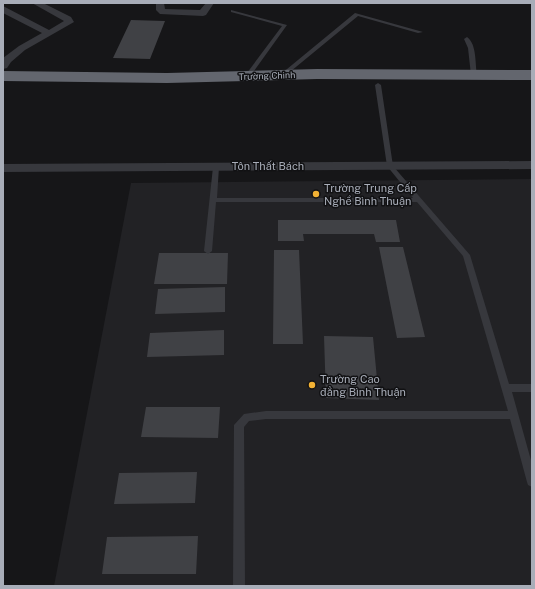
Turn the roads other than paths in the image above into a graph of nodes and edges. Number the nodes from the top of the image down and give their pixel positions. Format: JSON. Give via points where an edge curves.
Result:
{"nodes":[{"id":1,"x":36,"y":3,"type":"edge"},
{"id":2,"x":160,"y":3,"type":"edge"},
{"id":3,"x":210,"y":3,"type":"edge"},
{"id":4,"x":3,"y":9,"type":"edge"},
{"id":5,"x":233,"y":11,"type":"dead end"},
{"id":6,"x":420,"y":32,"type":"dead end"},
{"id":7,"x":48,"y":33,"type":"junction"},
{"id":8,"x":467,"y":39,"type":"dead end"},
{"id":9,"x":3,"y":66,"type":"edge"},
{"id":10,"x":283,"y":75,"type":"junction"},
{"id":11,"x":474,"y":75,"type":"junction"},
{"id":12,"x":532,"y":75,"type":"edge"},
{"id":13,"x":3,"y":76,"type":"edge"},
{"id":14,"x":247,"y":77,"type":"junction"},
{"id":15,"x":378,"y":84,"type":"junction"},
{"id":16,"x":3,"y":87,"type":"edge"},
{"id":17,"x":532,"y":88,"type":"edge"},
{"id":18,"x":532,"y":164,"type":"edge"},
{"id":19,"x":390,"y":166,"type":"junction"},
{"id":20,"x":216,"y":167,"type":"junction"},
{"id":21,"x":3,"y":168,"type":"edge"},
{"id":22,"x":212,"y":200,"type":"junction"},
{"id":23,"x":419,"y":200,"type":"junction"},
{"id":24,"x":208,"y":251,"type":"dead end"},
{"id":25,"x":506,"y":388,"type":"junction"},
{"id":26,"x":532,"y":388,"type":"edge"},
{"id":27,"x":514,"y":415,"type":"junction"},
{"id":28,"x":532,"y":482,"type":"edge"},
{"id":29,"x":239,"y":586,"type":"edge"}],
"edges":[{"from":1,"to":7,"type":"street","via":[[68,19],[69,22]]},
{"from":2,"to":3,"type":"street","via":[[160,10],[163,12],[203,13]]},
{"from":4,"to":7,"type":"street"},
{"from":5,"to":14,"type":"lane","via":[[285,25]]},
{"from":6,"to":10,"type":"lane","via":[[357,14]]},
{"from":7,"to":9,"type":"street","via":[[22,48]]},
{"from":8,"to":11,"type":"lane","via":[[471,48]]},
{"from":10,"to":11,"type":"highway","name":"Trường Chinh"},
{"from":10,"to":14,"type":"highway","name":"Trường Chinh"},
{"from":11,"to":12,"type":"highway","name":"Trường Chinh"},
{"from":13,"to":14,"type":"highway","name":"Trường Chinh"},
{"from":15,"to":16,"type":"highway","name":"Trường Chinh"},
{"from":15,"to":17,"type":"highway","name":"Trường Chinh"},
{"from":15,"to":19,"type":"lane"},
{"from":18,"to":19,"type":"street","name":"Tôn Thất Bách"},
{"from":19,"to":20,"type":"street","name":"Tôn Thất Bách"},
{"from":19,"to":23,"type":"lane"},
{"from":20,"to":21,"type":"street","name":"Tôn Thất Bách"},
{"from":20,"to":22,"type":"lane"},
{"from":22,"to":23,"type":"lane"},
{"from":22,"to":24,"type":"lane"},
{"from":23,"to":25,"type":"lane","via":[[466,254]]},
{"from":25,"to":26,"type":"lane"},
{"from":25,"to":27,"type":"lane"},
{"from":27,"to":28,"type":"lane"},
{"from":27,"to":29,"type":"lane","via":[[247,417],[239,425]]}]}
